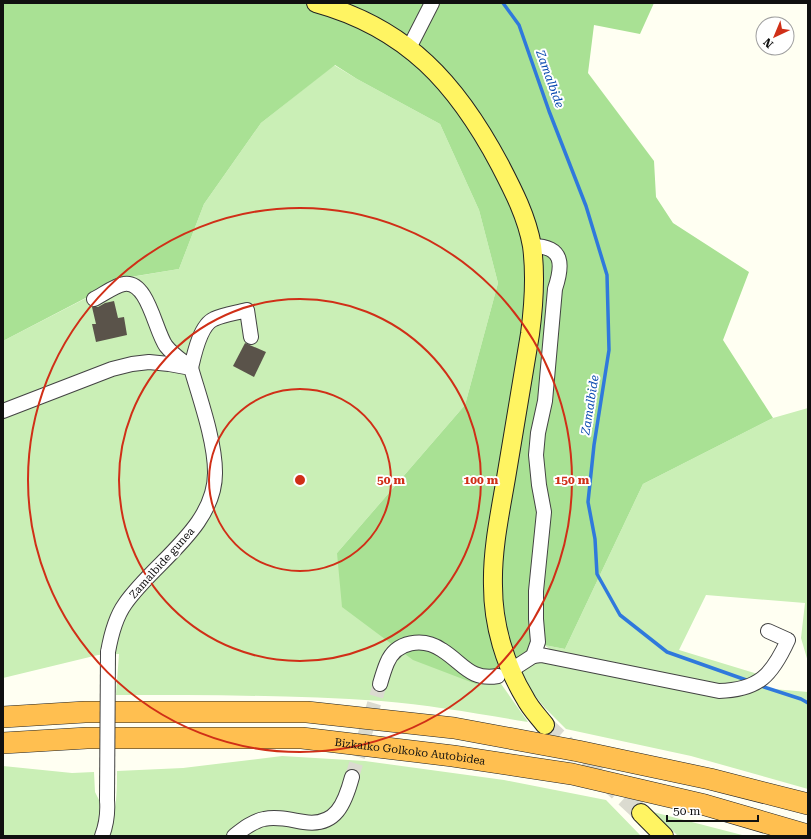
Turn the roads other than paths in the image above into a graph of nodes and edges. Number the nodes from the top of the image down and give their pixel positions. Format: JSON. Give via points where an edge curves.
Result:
{"nodes":[{"id":1,"x":316,"y":3,"type":"edge"},
{"id":2,"x":432,"y":3,"type":"edge"},
{"id":3,"x":410,"y":48,"type":"junction"},
{"id":4,"x":532,"y":246,"type":"junction"},
{"id":5,"x":94,"y":298,"type":"dead end"},
{"id":6,"x":251,"y":337,"type":"dead end"},
{"id":7,"x":191,"y":368,"type":"junction"},
{"id":8,"x":3,"y":411,"type":"edge"},
{"id":9,"x":768,"y":631,"type":"dead end"},
{"id":10,"x":534,"y":656,"type":"junction"},
{"id":11,"x":516,"y":667,"type":"dead end"},
{"id":12,"x":498,"y":676,"type":"dead end"},
{"id":13,"x":380,"y":684,"type":"tunnel mouth"},
{"id":14,"x":3,"y":717,"type":"edge"},
{"id":15,"x":545,"y":725,"type":"tunnel mouth"},
{"id":16,"x":3,"y":743,"type":"edge"},
{"id":17,"x":352,"y":778,"type":"tunnel mouth"},
{"id":18,"x":808,"y":804,"type":"edge"},
{"id":19,"x":641,"y":813,"type":"tunnel mouth"},
{"id":20,"x":808,"y":835,"type":"edge"},
{"id":21,"x":102,"y":836,"type":"edge"},
{"id":22,"x":234,"y":836,"type":"edge"},
{"id":23,"x":664,"y":836,"type":"edge"}],
"edges":[{"from":1,"to":3,"type":"main road","via":[[339,9],[384,31]]},
{"from":2,"to":3,"type":"street"},
{"from":3,"to":4,"type":"main road","via":[[453,92],[482,133],[512,188],[527,224]]},
{"from":4,"to":10,"type":"street","via":[[543,246],[551,250],[559,259],[560,273],[555,289],[546,394],[536,455],[544,512],[536,591],[538,642]]},
{"from":4,"to":15,"type":"main road","via":[[534,304],[498,530],[493,587],[498,631],[512,675],[525,700]]},
{"from":5,"to":7,"type":"street","via":[[124,284],[132,284],[138,288],[144,295],[166,345]]},
{"from":6,"to":7,"type":"street","via":[[247,310],[212,319],[196,345]]},
{"from":7,"to":8,"type":"street","via":[[149,362],[132,364],[112,369]]},
{"from":7,"to":21,"type":"street","name":"Zamalbide gunea","bridge":true,"via":[[214,459],[213,488],[199,521],[125,603],[112,630],[108,652],[108,812]]},
{"from":9,"to":10,"type":"street","via":[[788,640],[780,657],[769,673],[756,684],[736,691],[719,691],[541,655]]},
{"from":10,"to":11,"type":"street"},
{"from":12,"to":13,"type":"street","via":[[479,676],[469,672],[437,647],[412,642],[393,654],[387,662]]},
{"from":14,"to":18,"type":"highway","via":[[85,712],[307,712],[470,731],[703,777]]},
{"from":16,"to":20,"type":"highway","name":"Bizkaiko Golkoko Autobidea","via":[[87,738],[302,738],[454,756],[572,774],[705,806]]},
{"from":17,"to":22,"type":"street","via":[[346,800],[333,816],[325,821],[315,823],[277,818],[263,819],[252,823]]},
{"from":19,"to":23,"type":"main road"}]}
